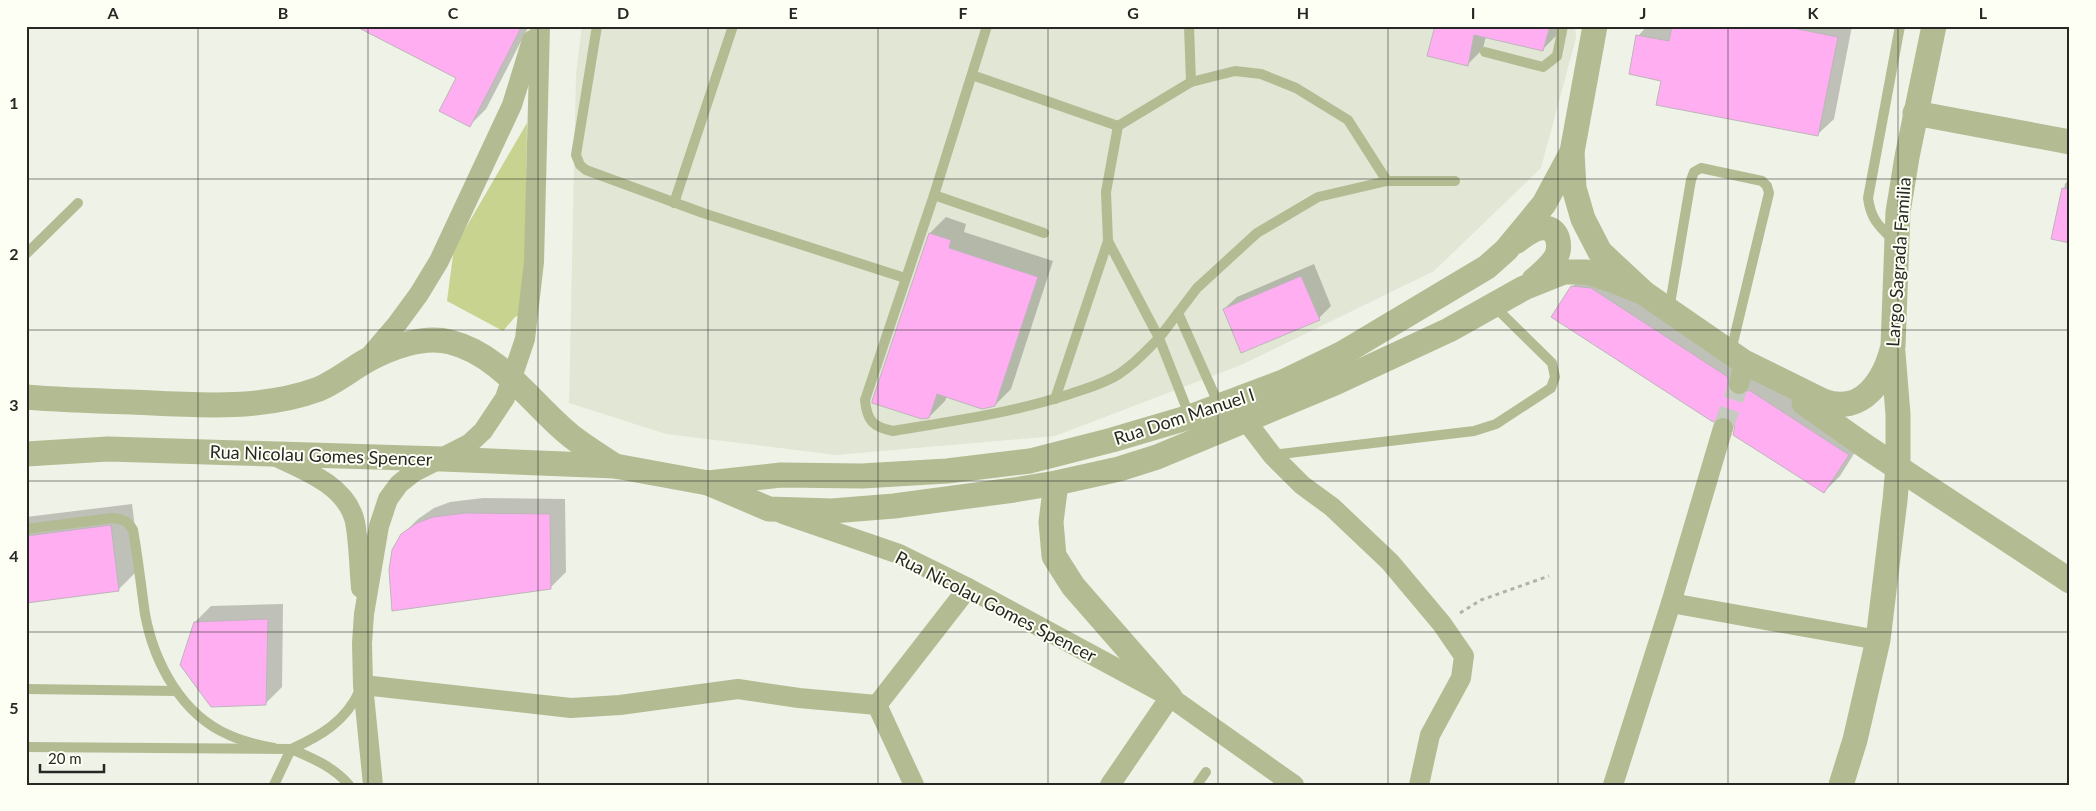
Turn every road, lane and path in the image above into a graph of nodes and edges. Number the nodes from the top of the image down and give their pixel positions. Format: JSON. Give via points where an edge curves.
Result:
{"nodes":[{"id":1,"x":536,"y":26,"type":"edge"},
{"id":2,"x":540,"y":26,"type":"edge"},
{"id":3,"x":596,"y":26,"type":"edge"},
{"id":4,"x":733,"y":26,"type":"edge"},
{"id":5,"x":987,"y":26,"type":"edge"},
{"id":6,"x":1189,"y":26,"type":"edge"},
{"id":7,"x":1563,"y":26,"type":"edge"},
{"id":8,"x":1595,"y":26,"type":"edge"},
{"id":9,"x":1900,"y":26,"type":"edge"},
{"id":10,"x":1934,"y":26,"type":"edge"},
{"id":11,"x":1485,"y":52,"type":"dead end"},
{"id":12,"x":972,"y":75,"type":"junction"},
{"id":13,"x":1191,"y":82,"type":"junction"},
{"id":14,"x":1915,"y":113,"type":"junction"},
{"id":15,"x":1118,"y":126,"type":"junction"},
{"id":16,"x":2070,"y":142,"type":"edge"},
{"id":17,"x":1572,"y":152,"type":"junction"},
{"id":18,"x":1387,"y":180,"type":"junction"},
{"id":19,"x":1455,"y":181,"type":"dead end"},
{"id":20,"x":934,"y":195,"type":"junction"},
{"id":21,"x":78,"y":203,"type":"dead end"},
{"id":22,"x":674,"y":203,"type":"junction"},
{"id":23,"x":1044,"y":233,"type":"dead end"},
{"id":24,"x":1108,"y":241,"type":"junction"},
{"id":25,"x":1896,"y":243,"type":"junction"},
{"id":26,"x":1506,"y":250,"type":"junction"},
{"id":27,"x":26,"y":254,"type":"edge"},
{"id":28,"x":906,"y":278,"type":"junction"},
{"id":29,"x":1524,"y":288,"type":"junction"},
{"id":30,"x":1644,"y":293,"type":"junction"},
{"id":31,"x":1494,"y":306,"type":"junction"},
{"id":32,"x":1669,"y":310,"type":"junction"},
{"id":33,"x":1178,"y":313,"type":"junction"},
{"id":34,"x":1159,"y":338,"type":"junction"},
{"id":35,"x":1893,"y":346,"type":"junction"},
{"id":36,"x":364,"y":362,"type":"junction"},
{"id":37,"x":1744,"y":367,"type":"junction"},
{"id":38,"x":513,"y":379,"type":"junction"},
{"id":39,"x":26,"y":397,"type":"edge"},
{"id":40,"x":1055,"y":399,"type":"junction"},
{"id":41,"x":1220,"y":406,"type":"junction"},
{"id":42,"x":1190,"y":417,"type":"junction"},
{"id":43,"x":1246,"y":421,"type":"junction"},
{"id":44,"x":1723,"y":428,"type":"tunnel mouth"},
{"id":45,"x":26,"y":454,"type":"edge"},
{"id":46,"x":271,"y":454,"type":"junction"},
{"id":47,"x":1272,"y":454,"type":"junction"},
{"id":48,"x":442,"y":459,"type":"junction"},
{"id":49,"x":615,"y":466,"type":"junction"},
{"id":50,"x":1898,"y":467,"type":"junction"},
{"id":51,"x":708,"y":483,"type":"junction"},
{"id":52,"x":1056,"y":483,"type":"junction"},
{"id":53,"x":769,"y":510,"type":"junction"},
{"id":54,"x":26,"y":529,"type":"edge"},
{"id":55,"x":1550,"y":576,"type":"dead end"},
{"id":56,"x":2070,"y":581,"type":"edge"},
{"id":57,"x":968,"y":588,"type":"junction"},
{"id":58,"x":1672,"y":602,"type":"junction"},
{"id":59,"x":364,"y":614,"type":"junction"},
{"id":60,"x":1442,"y":624,"type":"junction"},
{"id":61,"x":1878,"y":640,"type":"junction"},
{"id":62,"x":362,"y":685,"type":"junction"},
{"id":63,"x":26,"y":689,"type":"edge"},
{"id":64,"x":176,"y":690,"type":"junction"},
{"id":65,"x":1170,"y":697,"type":"junction"},
{"id":66,"x":877,"y":705,"type":"junction"},
{"id":67,"x":26,"y":747,"type":"edge"},
{"id":68,"x":274,"y":748,"type":"junction"},
{"id":69,"x":291,"y":749,"type":"junction"},
{"id":70,"x":1206,"y":772,"type":"dead end"},
{"id":71,"x":274,"y":785,"type":"edge"},
{"id":72,"x":349,"y":785,"type":"edge"},
{"id":73,"x":373,"y":785,"type":"edge"},
{"id":74,"x":914,"y":785,"type":"edge"},
{"id":75,"x":1110,"y":785,"type":"edge"},
{"id":76,"x":1196,"y":785,"type":"edge"},
{"id":77,"x":1294,"y":785,"type":"edge"},
{"id":78,"x":1420,"y":785,"type":"edge"},
{"id":79,"x":1613,"y":785,"type":"edge"},
{"id":80,"x":1841,"y":785,"type":"edge"}],
"edges":[{"from":1,"to":36,"type":"street","via":[[512,105],[439,261],[397,324]]},
{"from":2,"to":38,"type":"street","via":[[532,289],[525,339]]},
{"from":3,"to":22,"type":"lane","via":[[577,160],[586,170]]},
{"from":4,"to":22,"type":"lane"},
{"from":5,"to":12,"type":"lane"},
{"from":6,"to":13,"type":"lane"},
{"from":7,"to":11,"type":"lane","via":[[1557,56],[1543,67]]},
{"from":8,"to":17,"type":"street","name":"Largo Sagrada Familia"},
{"from":9,"to":25,"type":"lane","via":[[1868,198],[1870,213]]},
{"from":10,"to":14,"type":"street","name":"Largo Sagrada Familia"},
{"from":12,"to":15,"type":"lane"},
{"from":12,"to":20,"type":"lane"},
{"from":13,"to":15,"type":"lane"},
{"from":13,"to":18,"type":"lane","via":[[1235,71],[1261,74],[1296,88],[1348,120]]},
{"from":14,"to":16,"type":"street"},
{"from":14,"to":25,"type":"street","name":"Largo Sagrada Familia","via":[[1898,212]]},
{"from":15,"to":24,"type":"lane","via":[[1106,192]]},
{"from":17,"to":26,"type":"street","name":"Rua Dom Manuel I","via":[[1544,204]]},
{"from":17,"to":30,"type":"street","name":"Largo Sagrada Familia","via":[[1574,188],[1583,219],[1600,252]]},
{"from":18,"to":19,"type":"lane"},
{"from":18,"to":33,"type":"lane","via":[[1318,197],[1257,233],[1197,288]]},
{"from":20,"to":23,"type":"lane"},
{"from":20,"to":28,"type":"lane"},
{"from":21,"to":27,"type":"lane"},
{"from":22,"to":28,"type":"lane"},
{"from":24,"to":34,"type":"lane"},
{"from":24,"to":40,"type":"lane"},
{"from":25,"to":35,"type":"street","name":"Largo Sagrada Familia"},
{"from":26,"to":29,"type":"street","via":[[1535,229],[1553,231],[1558,240],[1560,246],[1552,263]]},
{"from":26,"to":41,"type":"street","name":"Rua Dom Manuel I","via":[[1487,267],[1344,354]]},
{"from":28,"to":40,"type":"lane","via":[[865,400],[866,413],[872,422],[893,431],[992,414]]},
{"from":29,"to":30,"type":"street","name":"Rua Dom Manuel I","via":[[1564,272],[1588,272]]},
{"from":29,"to":31,"type":"street","name":"Rua Dom Manuel I"},
{"from":30,"to":32,"type":"street","name":"Largo Sagrada Familia"},
{"from":31,"to":43,"type":"street","name":"Rua Dom Manuel I","via":[[1335,383]]},
{"from":31,"to":47,"type":"lane","via":[[1552,363],[1555,376],[1551,388],[1496,424],[1474,431]]},
{"from":32,"to":37,"type":"street","name":"Largo Sagrada Familia"},
{"from":32,"to":37,"type":"lane","via":[[1694,172],[1701,168],[1762,181],[1769,193]]},
{"from":33,"to":34,"type":"lane"},
{"from":33,"to":41,"type":"lane"},
{"from":34,"to":40,"type":"lane","via":[[1137,362],[1120,374]]},
{"from":34,"to":42,"type":"lane"},
{"from":35,"to":37,"type":"street","name":"Largo Sagrada Familia","via":[[1888,364],[1874,388],[1847,404],[1833,404]]},
{"from":35,"to":50,"type":"street"},
{"from":36,"to":38,"type":"street","name":"Rua Nicolau Gomes Spencer","via":[[402,346],[434,340],[464,347]]},
{"from":36,"to":39,"type":"street","name":"Rua Nicolau Gomes Spencer","via":[[319,389],[269,402],[180,405]]},
{"from":37,"to":50,"type":"street"},
{"from":38,"to":48,"type":"street","via":[[505,398],[483,431],[469,444]]},
{"from":38,"to":49,"type":"street","name":"Rua Nicolau Gomes Spencer","via":[[571,436]]},
{"from":41,"to":42,"type":"street","name":"Rua Dom Manuel I"},
{"from":42,"to":51,"type":"street","name":"Rua Dom Manuel I","via":[[1112,440],[1012,463],[948,471],[862,476],[781,475]]},
{"from":43,"to":47,"type":"street"},
{"from":43,"to":52,"type":"street","name":"Rua Dom Manuel I","via":[[1157,457]]},
{"from":44,"to":58,"type":"street"},
{"from":45,"to":46,"type":"street","name":"Rua Nicolau Gomes Spencer","via":[[108,449]]},
{"from":46,"to":48,"type":"street","name":"Rua Nicolau Gomes Spencer"},
{"from":46,"to":59,"type":"street","via":[[325,482],[346,505],[354,520]]},
{"from":47,"to":60,"type":"street","via":[[1302,485],[1332,507],[1390,562]]},
{"from":48,"to":49,"type":"street","name":"Rua Nicolau Gomes Spencer"},
{"from":48,"to":59,"type":"street","via":[[414,472],[399,484],[388,500],[379,526]]},
{"from":49,"to":51,"type":"street","name":"Rua Nicolau Gomes Spencer"},
{"from":50,"to":56,"type":"street"},
{"from":50,"to":61,"type":"street"},
{"from":51,"to":53,"type":"street","name":"Rua Nicolau Gomes Spencer"},
{"from":52,"to":53,"type":"street","name":"Rua Dom Manuel I","via":[[894,506],[832,511]]},
{"from":52,"to":65,"type":"street","via":[[1051,539],[1061,570]]},
{"from":53,"to":57,"type":"street","name":"Rua Nicolau Gomes Spencer","via":[[899,554]]},
{"from":54,"to":64,"type":"lane","via":[[112,518],[129,523],[137,548],[151,638]]},
{"from":55,"to":60,"type":"path","via":[[1481,600]]},
{"from":57,"to":65,"type":"street","name":"Rua Nicolau Gomes Spencer"},
{"from":57,"to":66,"type":"street"},
{"from":58,"to":61,"type":"street"},
{"from":58,"to":79,"type":"street"},
{"from":59,"to":62,"type":"street"},
{"from":60,"to":78,"type":"street","via":[[1464,656],[1464,666],[1461,678],[1430,735]]},
{"from":61,"to":80,"type":"street"},
{"from":62,"to":66,"type":"street","via":[[571,708],[620,706],[738,689]]},
{"from":62,"to":69,"type":"lane","via":[[354,705],[336,724],[316,739]]},
{"from":62,"to":73,"type":"street"},
{"from":63,"to":64,"type":"lane"},
{"from":64,"to":68,"type":"lane","via":[[191,709],[228,735]]},
{"from":65,"to":75,"type":"street"},
{"from":65,"to":77,"type":"street","name":"Rua Nicolau Gomes Spencer"},
{"from":66,"to":74,"type":"street"},
{"from":67,"to":68,"type":"lane"},
{"from":68,"to":69,"type":"lane"},
{"from":69,"to":71,"type":"lane"},
{"from":69,"to":72,"type":"lane","via":[[317,760],[343,777]]},
{"from":70,"to":76,"type":"lane"}]}
